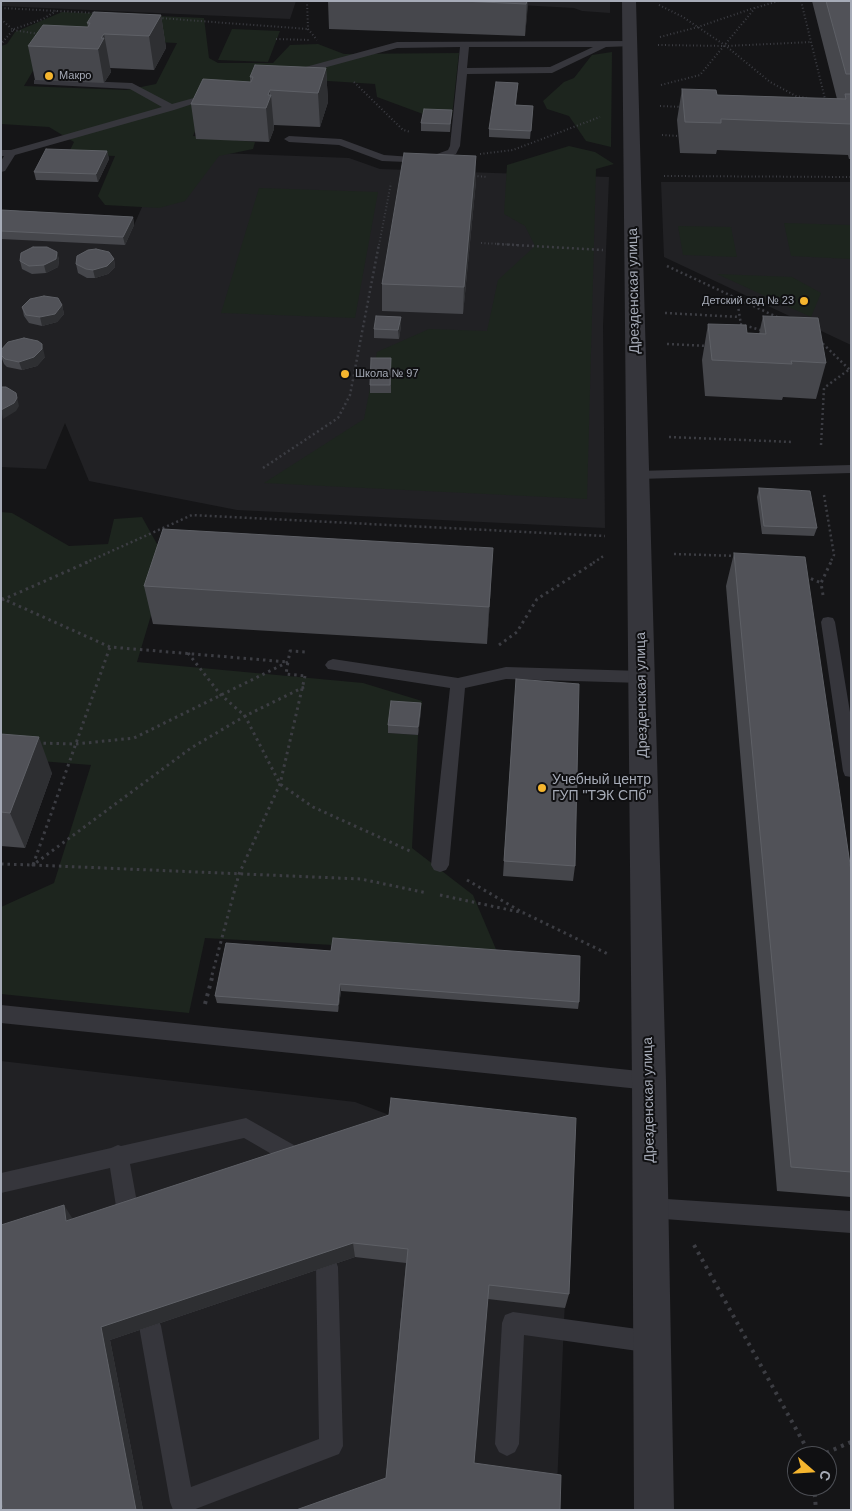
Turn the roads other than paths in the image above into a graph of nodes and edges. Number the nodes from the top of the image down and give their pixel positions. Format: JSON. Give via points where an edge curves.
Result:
{"nodes":[{"id":1,"x":629,"y":1,"type":"edge"},
{"id":2,"x":604,"y":44,"type":"junction"},
{"id":3,"x":630,"y":44,"type":"junction"},
{"id":4,"x":465,"y":46,"type":"junction"},
{"id":5,"x":462,"y":71,"type":"junction"},
{"id":6,"x":286,"y":75,"type":"edge"},
{"id":7,"x":37,"y":82,"type":"edge"},
{"id":8,"x":219,"y":94,"type":"edge"},
{"id":9,"x":171,"y":108,"type":"junction"},
{"id":10,"x":289,"y":139,"type":"dead end"},
{"id":11,"x":6,"y":153,"type":"edge"},
{"id":12,"x":1,"y":169,"type":"edge"},
{"id":13,"x":851,"y":469,"type":"edge"},
{"id":14,"x":638,"y":475,"type":"junction"},
{"id":15,"x":828,"y":622,"type":"dead end"},
{"id":16,"x":333,"y":665,"type":"road end"},
{"id":17,"x":642,"y":677,"type":"junction"},
{"id":18,"x":453,"y":683,"type":"junction"},
{"id":19,"x":851,"y":771,"type":"edge"},
{"id":20,"x":440,"y":865,"type":"road end"},
{"id":21,"x":1,"y":1014,"type":"edge"},
{"id":22,"x":649,"y":1081,"type":"junction"},
{"id":23,"x":118,"y":1155,"type":"junction"},
{"id":24,"x":303,"y":1161,"type":"edge"},
{"id":25,"x":1,"y":1183,"type":"edge"},
{"id":26,"x":651,"y":1208,"type":"junction"},
{"id":27,"x":129,"y":1219,"type":"edge"},
{"id":28,"x":851,"y":1222,"type":"edge"},
{"id":29,"x":327,"y":1267,"type":"edge"},
{"id":30,"x":150,"y":1326,"type":"edge"},
{"id":31,"x":652,"y":1342,"type":"junction"},
{"id":32,"x":508,"y":1444,"type":"dead end"},
{"id":33,"x":654,"y":1510,"type":"edge"}],
"edges":[{"from":1,"to":3,"type":"street","name":"Дрезденская улица"},
{"from":2,"to":3,"type":"lane"},
{"from":2,"to":4,"type":"lane"},
{"from":2,"to":5,"type":"lane","via":[[552,70]]},
{"from":3,"to":14,"type":"street","name":"Дрезденская улица"},
{"from":4,"to":5,"type":"lane"},
{"from":4,"to":6,"type":"lane","via":[[397,44]]},
{"from":5,"to":10,"type":"lane","via":[[454,149],[426,161],[382,158],[341,142]]},
{"from":7,"to":9,"type":"lane","via":[[132,86]]},
{"from":8,"to":9,"type":"lane"},
{"from":9,"to":11,"type":"lane"},
{"from":11,"to":12,"type":"lane"},
{"from":13,"to":14,"type":"lane"},
{"from":14,"to":17,"type":"street","name":"Дрезденская улица"},
{"from":15,"to":19,"type":"lane"},
{"from":16,"to":18,"type":"lane"},
{"from":17,"to":18,"type":"lane","via":[[506,673]]},
{"from":17,"to":22,"type":"street","name":"Дрезденская улица"},
{"from":18,"to":20,"type":"lane"},
{"from":21,"to":22,"type":"lane"},
{"from":22,"to":26,"type":"street","name":"Дрезденская улица"},
{"from":23,"to":24,"type":"lane","via":[[246,1128]]},
{"from":23,"to":25,"type":"lane"},
{"from":23,"to":27,"type":"lane"},
{"from":26,"to":28,"type":"lane"},
{"from":26,"to":31,"type":"street","name":"Дрезденская улица"},
{"from":29,"to":30,"type":"lane","via":[[331,1446],[182,1502]]},
{"from":31,"to":32,"type":"lane","via":[[513,1323]]},
{"from":31,"to":33,"type":"street","name":"Дрезденская улица"}]}
